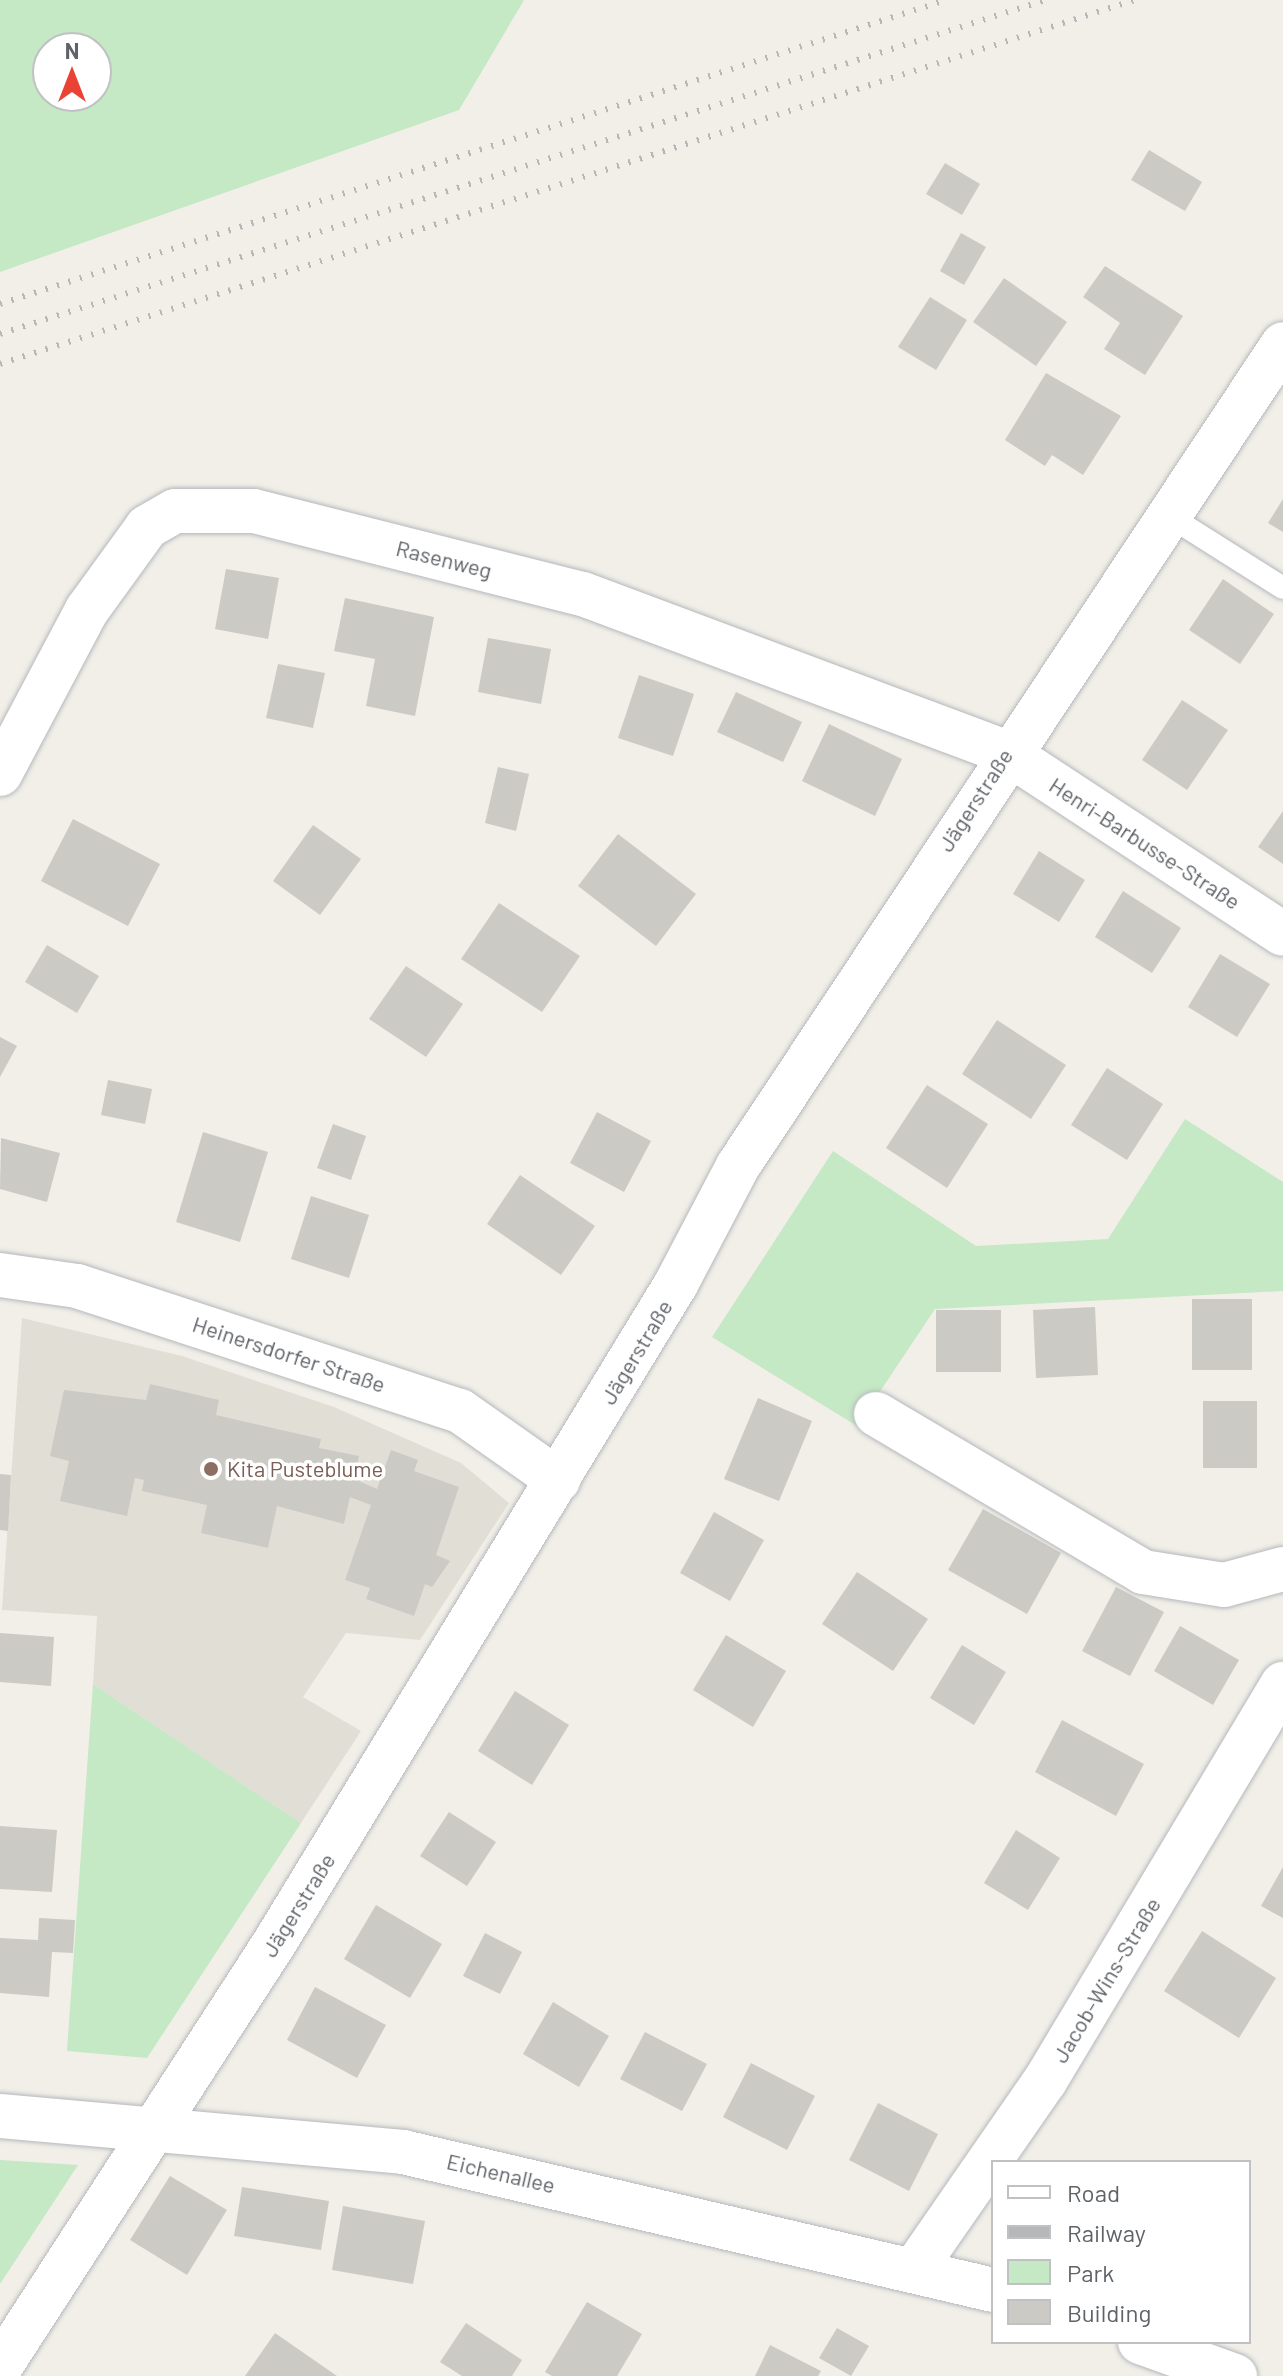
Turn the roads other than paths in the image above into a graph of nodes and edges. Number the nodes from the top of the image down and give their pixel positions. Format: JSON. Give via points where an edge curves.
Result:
{"nodes":[{"id":1,"x":1283,"y":344,"type":"edge"},
{"id":2,"x":1166,"y":514,"type":"junction"},
{"id":3,"x":1283,"y":588,"type":"edge"},
{"id":4,"x":1006,"y":752,"type":"junction"},
{"id":5,"x":0,"y":774,"type":"edge"},
{"id":6,"x":1283,"y":934,"type":"edge"},
{"id":7,"x":0,"y":1275,"type":"edge"},
{"id":8,"x":876,"y":1414,"type":"dead end"},
{"id":9,"x":558,"y":1480,"type":"junction"},
{"id":10,"x":1283,"y":1569,"type":"edge"},
{"id":11,"x":1283,"y":1684,"type":"edge"},
{"id":12,"x":0,"y":2116,"type":"edge"},
{"id":13,"x":159,"y":2129,"type":"junction"},
{"id":14,"x":916,"y":2267,"type":"junction"},
{"id":15,"x":991,"y":2289,"type":"edge"},
{"id":16,"x":1146,"y":2344,"type":"edge"},
{"id":17,"x":0,"y":2367,"type":"edge"},
{"id":18,"x":1235,"y":2376,"type":"edge"}],
"edges":[{"from":1,"to":2,"type":"street","name":"Jägerstraße"},
{"from":2,"to":3,"type":"lane"},
{"from":2,"to":4,"type":"street","name":"Jägerstraße"},
{"from":4,"to":5,"type":"street","name":"Rasenweg","via":[[583,594],[254,511],[175,511],[147,527],[87,610]]},
{"from":4,"to":6,"type":"street","name":"Henri-Barbusse-Straße"},
{"from":4,"to":9,"type":"street","name":"Jägerstraße","via":[[738,1166]]},
{"from":7,"to":9,"type":"street","name":"Heinersdorfer Straße","via":[[77,1286],[460,1411]]},
{"from":8,"to":10,"type":"street","via":[[1143,1572],[1224,1585]]},
{"from":9,"to":13,"type":"street","name":"Jägerstraße"},
{"from":11,"to":14,"type":"street","name":"Jacob-Wins-Straße","via":[[1045,2081]]},
{"from":12,"to":13,"type":"street","name":"Eichenallee"},
{"from":13,"to":14,"type":"street","name":"Eichenallee","via":[[454,2162]]},
{"from":13,"to":17,"type":"street","name":"Jägerstraße"},
{"from":14,"to":15,"type":"street","name":"Eichenallee"},
{"from":16,"to":18,"type":"street"}]}
